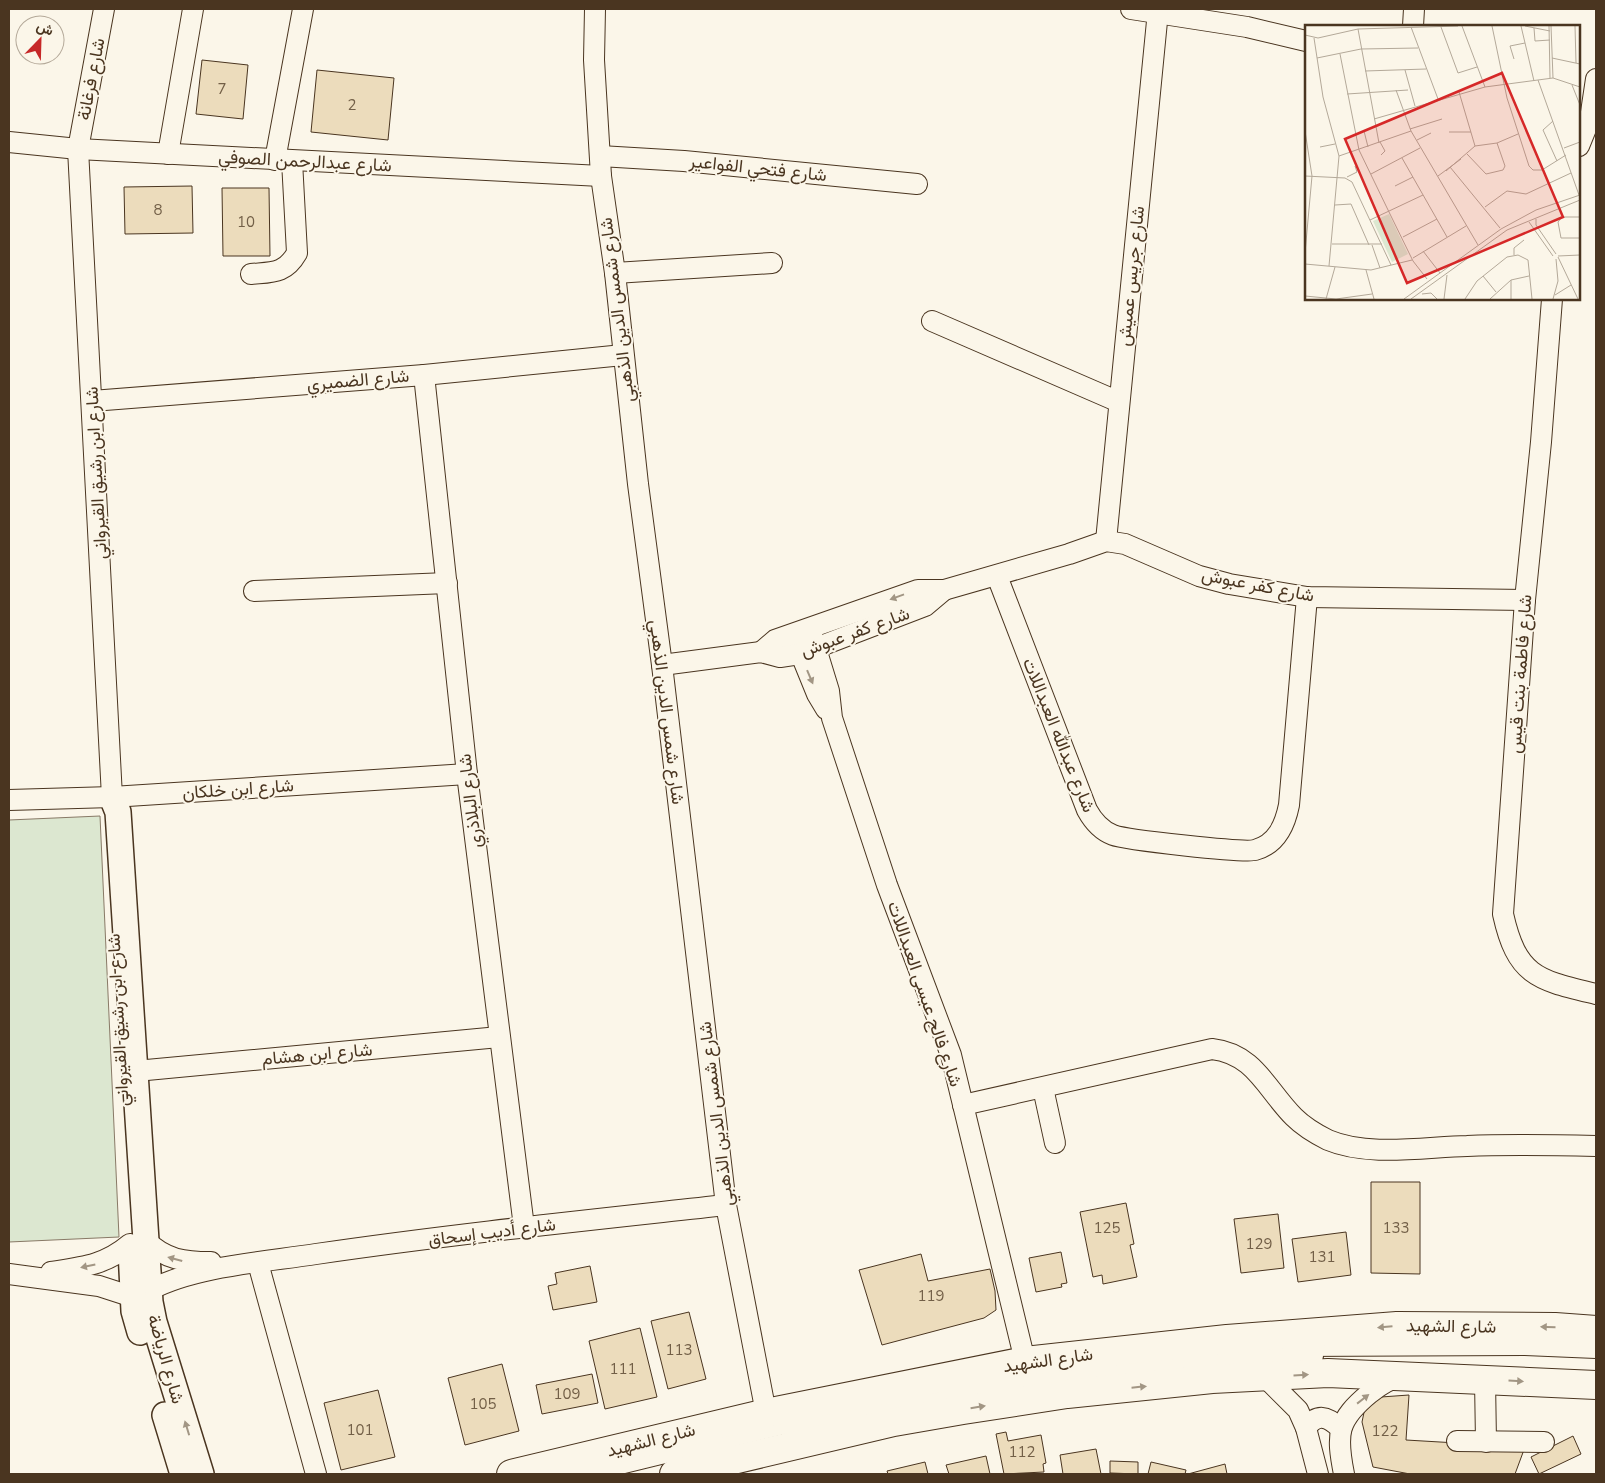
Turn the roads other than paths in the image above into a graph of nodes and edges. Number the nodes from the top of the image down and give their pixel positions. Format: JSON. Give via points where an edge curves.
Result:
{"nodes":[{"id":1,"x":104,"y":9,"type":"edge"},
{"id":2,"x":193,"y":9,"type":"edge"},
{"id":3,"x":304,"y":9,"type":"edge"},
{"id":4,"x":595,"y":9,"type":"edge"},
{"id":5,"x":1131,"y":9,"type":"edge"},
{"id":6,"x":1414,"y":9,"type":"edge"},
{"id":7,"x":1158,"y":11,"type":"junction"},
{"id":8,"x":1414,"y":25,"type":"edge"},
{"id":9,"x":1305,"y":41,"type":"edge"},
{"id":10,"x":1596,"y":79,"type":"edge"},
{"id":11,"x":1588,"y":118,"type":"edge"},
{"id":12,"x":9,"y":142,"type":"edge"},
{"id":13,"x":1580,"y":143,"type":"edge"},
{"id":14,"x":78,"y":149,"type":"junction"},
{"id":15,"x":168,"y":154,"type":"junction"},
{"id":16,"x":600,"y":156,"type":"junction"},
{"id":17,"x":283,"y":160,"type":"junction"},
{"id":18,"x":601,"y":176,"type":"junction"},
{"id":19,"x":917,"y":184,"type":"dead end"},
{"id":20,"x":772,"y":263,"type":"dead end"},
{"id":21,"x":615,"y":273,"type":"junction"},
{"id":22,"x":250,"y":274,"type":"dead end"},
{"id":23,"x":1552,"y":300,"type":"edge"},
{"id":24,"x":932,"y":321,"type":"dead end"},
{"id":25,"x":623,"y":355,"type":"junction"},
{"id":26,"x":424,"y":375,"type":"junction"},
{"id":27,"x":92,"y":401,"type":"junction"},
{"id":28,"x":1119,"y":402,"type":"junction"},
{"id":29,"x":1106,"y":541,"type":"junction"},
{"id":30,"x":997,"y":576,"type":"junction"},
{"id":31,"x":447,"y":583,"type":"junction"},
{"id":32,"x":254,"y":591,"type":"dead end"},
{"id":33,"x":1307,"y":597,"type":"junction"},
{"id":34,"x":1525,"y":600,"type":"junction"},
{"id":35,"x":805,"y":641,"type":"junction"},
{"id":36,"x":662,"y":665,"type":"junction"},
{"id":37,"x":467,"y":774,"type":"junction"},
{"id":38,"x":112,"y":797,"type":"junction"},
{"id":39,"x":9,"y":800,"type":"edge"},
{"id":40,"x":1596,"y":994,"type":"edge"},
{"id":41,"x":499,"y":1037,"type":"junction"},
{"id":42,"x":136,"y":1071,"type":"junction"},
{"id":43,"x":1043,"y":1088,"type":"junction"},
{"id":44,"x":963,"y":1106,"type":"junction"},
{"id":45,"x":1055,"y":1143,"type":"dead end"},
{"id":46,"x":1596,"y":1146,"type":"edge"},
{"id":47,"x":726,"y":1205,"type":"junction"},
{"id":48,"x":524,"y":1227,"type":"junction"},
{"id":49,"x":138,"y":1242,"type":"junction"},
{"id":50,"x":258,"y":1263,"type":"junction"},
{"id":51,"x":9,"y":1274,"type":"edge"},
{"id":52,"x":32,"y":1276,"type":"junction"},
{"id":53,"x":142,"y":1294,"type":"junction"},
{"id":54,"x":1596,"y":1330,"type":"edge"},
{"id":55,"x":1596,"y":1348,"type":"edge"},
{"id":56,"x":1596,"y":1357,"type":"edge"},
{"id":57,"x":1025,"y":1361,"type":"junction"},
{"id":58,"x":1265,"y":1376,"type":"junction"},
{"id":59,"x":1408,"y":1376,"type":"junction"},
{"id":60,"x":1485,"y":1380,"type":"junction"},
{"id":61,"x":1596,"y":1386,"type":"edge"},
{"id":62,"x":766,"y":1413,"type":"junction"},
{"id":63,"x":1306,"y":1428,"type":"junction"},
{"id":64,"x":1340,"y":1428,"type":"junction"},
{"id":65,"x":1457,"y":1442,"type":"dead end"},
{"id":66,"x":1486,"y":1442,"type":"junction"},
{"id":67,"x":1544,"y":1442,"type":"dead end"},
{"id":68,"x":724,"y":1468,"type":"edge"},
{"id":69,"x":183,"y":1474,"type":"edge"},
{"id":70,"x":202,"y":1474,"type":"edge"},
{"id":71,"x":316,"y":1474,"type":"edge"},
{"id":72,"x":511,"y":1474,"type":"edge"},
{"id":73,"x":578,"y":1474,"type":"edge"},
{"id":74,"x":614,"y":1474,"type":"edge"},
{"id":75,"x":674,"y":1474,"type":"edge"},
{"id":76,"x":1318,"y":1474,"type":"edge"},
{"id":77,"x":1344,"y":1474,"type":"edge"}],
"edges":[{"from":1,"to":14,"type":"street","name":"شارع فرغانة"},
{"from":2,"to":15,"type":"street"},
{"from":3,"to":17,"type":"street"},
{"from":4,"to":16,"type":"street","name":"شارع شمس الدين الذهبي","via":[[594,60]]},
{"from":5,"to":7,"type":"street"},
{"from":6,"to":8,"type":"street"},
{"from":7,"to":9,"type":"street"},
{"from":7,"to":28,"type":"street","name":"شارع جريس عميش"},
{"from":10,"to":11,"type":"street"},
{"from":11,"to":13,"type":"street"},
{"from":12,"to":14,"type":"street","name":"شارع عبدالرحمن الصوفي"},
{"from":14,"to":15,"type":"street","name":"شارع عبدالرحمن الصوفي"},
{"from":14,"to":27,"type":"street","name":"شارع ابن رشيق القيرواني"},
{"from":15,"to":17,"type":"street","name":"شارع عبدالرحمن الصوفي"},
{"from":16,"to":18,"type":"street","name":"شارع شمس الدين الذهبي"},
{"from":16,"to":19,"type":"street","name":"شارع فتحي الفواعير"},
{"from":17,"to":18,"type":"street","name":"شارع عبدالرحمن الصوفي"},
{"from":17,"to":22,"type":"street","via":[[297,253],[286,268]]},
{"from":18,"to":21,"type":"street","name":"شارع شمس الدين الذهبي"},
{"from":20,"to":21,"type":"street"},
{"from":21,"to":25,"type":"street","name":"شارع شمس الدين الذهبي"},
{"from":23,"to":34,"type":"street","name":"شارع فاطمة بنت قيس"},
{"from":24,"to":28,"type":"street"},
{"from":25,"to":26,"type":"street","name":"شارع الضميري"},
{"from":25,"to":36,"type":"street","name":"شارع شمس الدين الذهبي"},
{"from":26,"to":27,"type":"street","name":"شارع الضميري"},
{"from":26,"to":31,"type":"street","name":"شارع البلاذري"},
{"from":27,"to":38,"type":"street","name":"شارع ابن رشيق القيرواني"},
{"from":28,"to":29,"type":"street","name":"شارع جريس عميش"},
{"from":29,"to":30,"type":"street","name":"شارع كفر عبوش"},
{"from":29,"to":33,"type":"street","name":"شارع كفر عبوش","via":[[1125,544],[1199,576]]},
{"from":30,"to":33,"type":"street","name":"شارع عبدالله العبداللات","via":[[1095,824],[1113,835],[1133,840],[1254,851],[1272,842],[1285,825],[1290,805]]},
{"from":30,"to":35,"type":"street","name":"شارع كفر عبوش","via":[[944,590],[918,590]]},
{"from":31,"to":32,"type":"street"},
{"from":31,"to":37,"type":"street","name":"شارع البلاذري"},
{"from":33,"to":34,"type":"street","name":"شارع كفر عبوش"},
{"from":34,"to":40,"type":"street","name":"شارع فاطمة بنت قيس","via":[[1503,914],[1508,937],[1519,960],[1548,983]]},
{"from":35,"to":36,"type":"street","name":"شارع كفر عبوش","via":[[775,640],[761,652]]},
{"from":35,"to":44,"type":"street","name":"شارع فالح عيسى العبداللات","via":[[817,694],[832,718],[887,885],[950,1055]]},
{"from":36,"to":47,"type":"street","name":"شارع شمس الدين الذهبي"},
{"from":37,"to":38,"type":"street","name":"شارع ابن خلكان"},
{"from":37,"to":41,"type":"street","name":"شارع البلاذري"},
{"from":38,"to":39,"type":"street","name":"شارع ابن خلكان"},
{"from":38,"to":42,"type":"main road","name":"شارع ابن رشيق القيرواني","via":[[118,812]]},
{"from":38,"to":49,"type":"main road","name":"شارع ابن رشيق القيرواني","via":[[106,818]]},
{"from":41,"to":42,"type":"street","name":"شارع ابن هشام"},
{"from":41,"to":48,"type":"street","name":"شارع البلاذري"},
{"from":42,"to":49,"type":"main road","name":"شارع ابن رشيق القيرواني"},
{"from":43,"to":44,"type":"street"},
{"from":43,"to":45,"type":"street"},
{"from":43,"to":46,"type":"street","via":[[1199,1051],[1224,1051],[1247,1062],[1294,1117],[1310,1130],[1348,1146],[1369,1149]]},
{"from":44,"to":57,"type":"street","name":"شارع فالح عيسى العبداللات"},
{"from":47,"to":48,"type":"street","name":"شارع أديب إسحاق"},
{"from":47,"to":62,"type":"street","name":"شارع شمس الدين الذهبي"},
{"from":48,"to":50,"type":"street","name":"شارع أديب إسحاق"},
{"from":50,"to":49,"type":"street","name":"شارع أديب إسحاق","one_way":true,"via":[[176,1260]]},
{"from":49,"to":52,"type":"street","one_way":true,"via":[[100,1263]]},
{"from":49,"to":53,"type":"main road","name":"شارع الرياضة"},
{"from":50,"to":53,"type":"street","name":"شارع أديب إسحاق","via":[[179,1278]]},
{"from":50,"to":71,"type":"street"},
{"from":51,"to":52,"type":"street"},
{"from":52,"to":53,"type":"street"},
{"from":53,"to":69,"type":"main road","name":"شارع الرياضة","via":[[136,1321]]},
{"from":70,"to":53,"type":"main road","name":"شارع الرياضة","one_way":true,"via":[[154,1322]]},
{"from":54,"to":57,"type":"highway","name":"شارع الشهيد","one_way":true,"via":[[1397,1326],[1226,1339]]},
{"from":55,"to":73,"type":"street","via":[[1524,1345],[1261,1347],[1136,1356],[1002,1375],[932,1389]]},
{"from":56,"to":74,"type":"street","via":[[1461,1353],[1226,1357],[1122,1366],[962,1392]]},
{"from":57,"to":62,"type":"highway","name":"شارع الشهيد"},
{"from":58,"to":59,"type":"highway","name":"شارع الشهيد","one_way":true,"via":[[1328,1373]]},
{"from":58,"to":63,"type":"street","via":[[1291,1401]]},
{"from":68,"to":58,"type":"highway","name":"شارع الشهيد","one_way":true,"via":[[894,1422],[1021,1400]]},
{"from":59,"to":60,"type":"highway","name":"شارع الشهيد"},
{"from":64,"to":59,"type":"street","one_way":true,"via":[[1357,1403],[1378,1387]]},
{"from":60,"to":61,"type":"highway","name":"شارع الشهيد","one_way":true},
{"from":60,"to":66,"type":"street"},
{"from":62,"to":72,"type":"highway","name":"شارع الشهيد"},
{"from":63,"to":64,"type":"street","via":[[1315,1418],[1322,1417]]},
{"from":63,"to":76,"type":"street"},
{"from":64,"to":77,"type":"street"},
{"from":65,"to":66,"type":"street"},
{"from":66,"to":67,"type":"street"},
{"from":68,"to":75,"type":"highway","name":"شارع الشهيد"}]}
